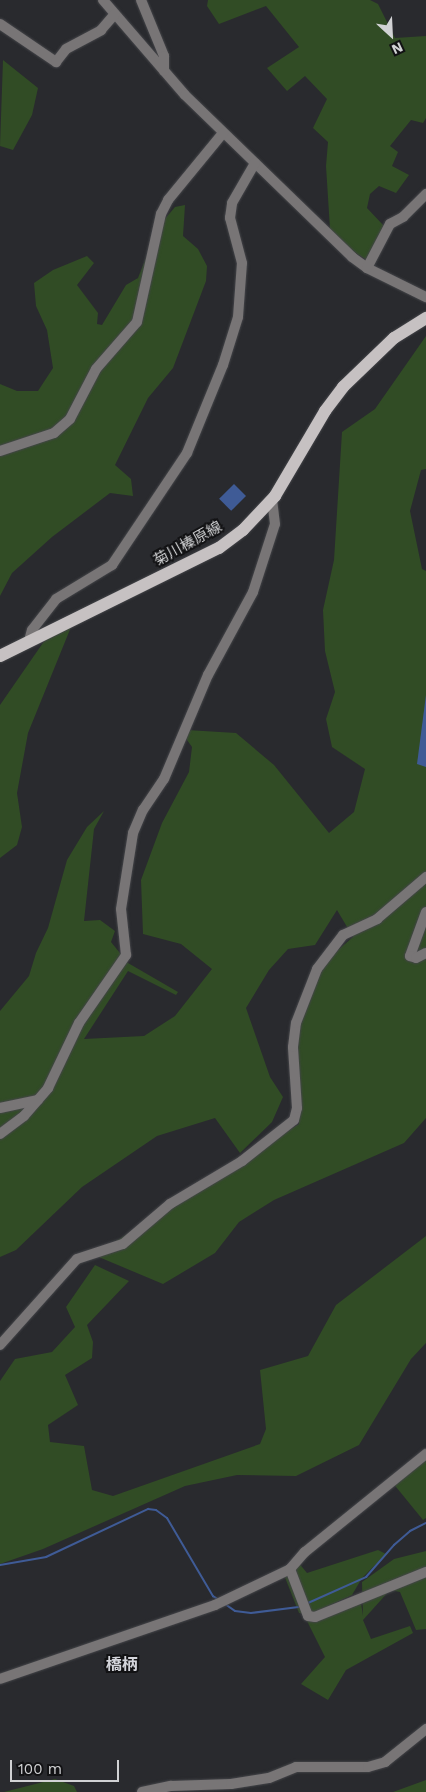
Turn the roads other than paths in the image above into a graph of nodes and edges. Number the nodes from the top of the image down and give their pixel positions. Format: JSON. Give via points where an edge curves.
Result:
{"nodes":[{"id":1,"x":103,"y":0,"type":"edge"},
{"id":2,"x":141,"y":0,"type":"edge"},
{"id":3,"x":115,"y":14,"type":"junction"},
{"id":4,"x":0,"y":24,"type":"edge"},
{"id":5,"x":164,"y":71,"type":"junction"},
{"id":6,"x":223,"y":133,"type":"junction"},
{"id":7,"x":255,"y":162,"type":"junction"},
{"id":8,"x":426,"y":194,"type":"edge"},
{"id":9,"x":367,"y":268,"type":"junction"},
{"id":10,"x":426,"y":297,"type":"edge"},
{"id":11,"x":426,"y":318,"type":"edge"},
{"id":12,"x":0,"y":451,"type":"edge"},
{"id":13,"x":272,"y":500,"type":"junction"},
{"id":14,"x":29,"y":641,"type":"junction"},
{"id":15,"x":0,"y":656,"type":"edge"},
{"id":16,"x":426,"y":877,"type":"edge"},
{"id":17,"x":426,"y":912,"type":"edge"},
{"id":18,"x":426,"y":952,"type":"edge"},
{"id":19,"x":38,"y":1100,"type":"junction"},
{"id":20,"x":0,"y":1108,"type":"edge"},
{"id":21,"x":0,"y":1134,"type":"edge"},
{"id":22,"x":0,"y":1345,"type":"edge"},
{"id":23,"x":426,"y":1454,"type":"edge"},
{"id":24,"x":290,"y":1569,"type":"junction"},
{"id":25,"x":426,"y":1572,"type":"edge"},
{"id":26,"x":0,"y":1679,"type":"edge"},
{"id":27,"x":426,"y":1729,"type":"edge"},
{"id":28,"x":186,"y":1789,"type":"edge"},
{"id":29,"x":142,"y":1792,"type":"edge"}],
"edges":[{"from":1,"to":3,"type":"street"},
{"from":2,"to":5,"type":"street","via":[[164,56]]},
{"from":3,"to":4,"type":"street","via":[[101,30],[66,50],[56,62]]},
{"from":3,"to":5,"type":"street"},
{"from":5,"to":6,"type":"street"},
{"from":6,"to":7,"type":"street"},
{"from":6,"to":12,"type":"street","via":[[160,214],[137,322],[96,369],[70,418],[54,433]]},
{"from":7,"to":9,"type":"street"},
{"from":7,"to":14,"type":"street","via":[[232,203],[230,218],[242,263],[238,316],[223,365],[187,453],[112,565],[56,599],[36,624]]},
{"from":8,"to":9,"type":"street","via":[[403,217],[390,224]]},
{"from":9,"to":10,"type":"street"},
{"from":11,"to":13,"type":"main road","name":"菊川榛原線","via":[[388,344],[343,387]]},
{"from":13,"to":14,"type":"main road","name":"菊川榛原線","via":[[243,530],[219,548]]},
{"from":13,"to":19,"type":"street","via":[[275,524],[253,592],[208,675],[164,778],[133,832],[121,909],[126,956],[79,1023],[48,1088]]},
{"from":14,"to":15,"type":"main road","name":"菊川榛原線"},
{"from":16,"to":22,"type":"street","via":[[377,919],[343,935],[317,969],[304,998],[293,1047],[297,1108],[294,1120],[242,1161],[170,1204],[123,1244],[77,1259]]},
{"from":17,"to":18,"type":"street","via":[[410,956],[416,958]]},
{"from":19,"to":20,"type":"street"},
{"from":19,"to":21,"type":"street","via":[[24,1116]]},
{"from":23,"to":24,"type":"street","via":[[305,1552]]},
{"from":24,"to":25,"type":"street","via":[[308,1616],[315,1617]]},
{"from":24,"to":26,"type":"street","via":[[222,1602]]},
{"from":27,"to":28,"type":"street","via":[[385,1762],[368,1768],[296,1767],[269,1778]]},
{"from":28,"to":29,"type":"street"}]}
